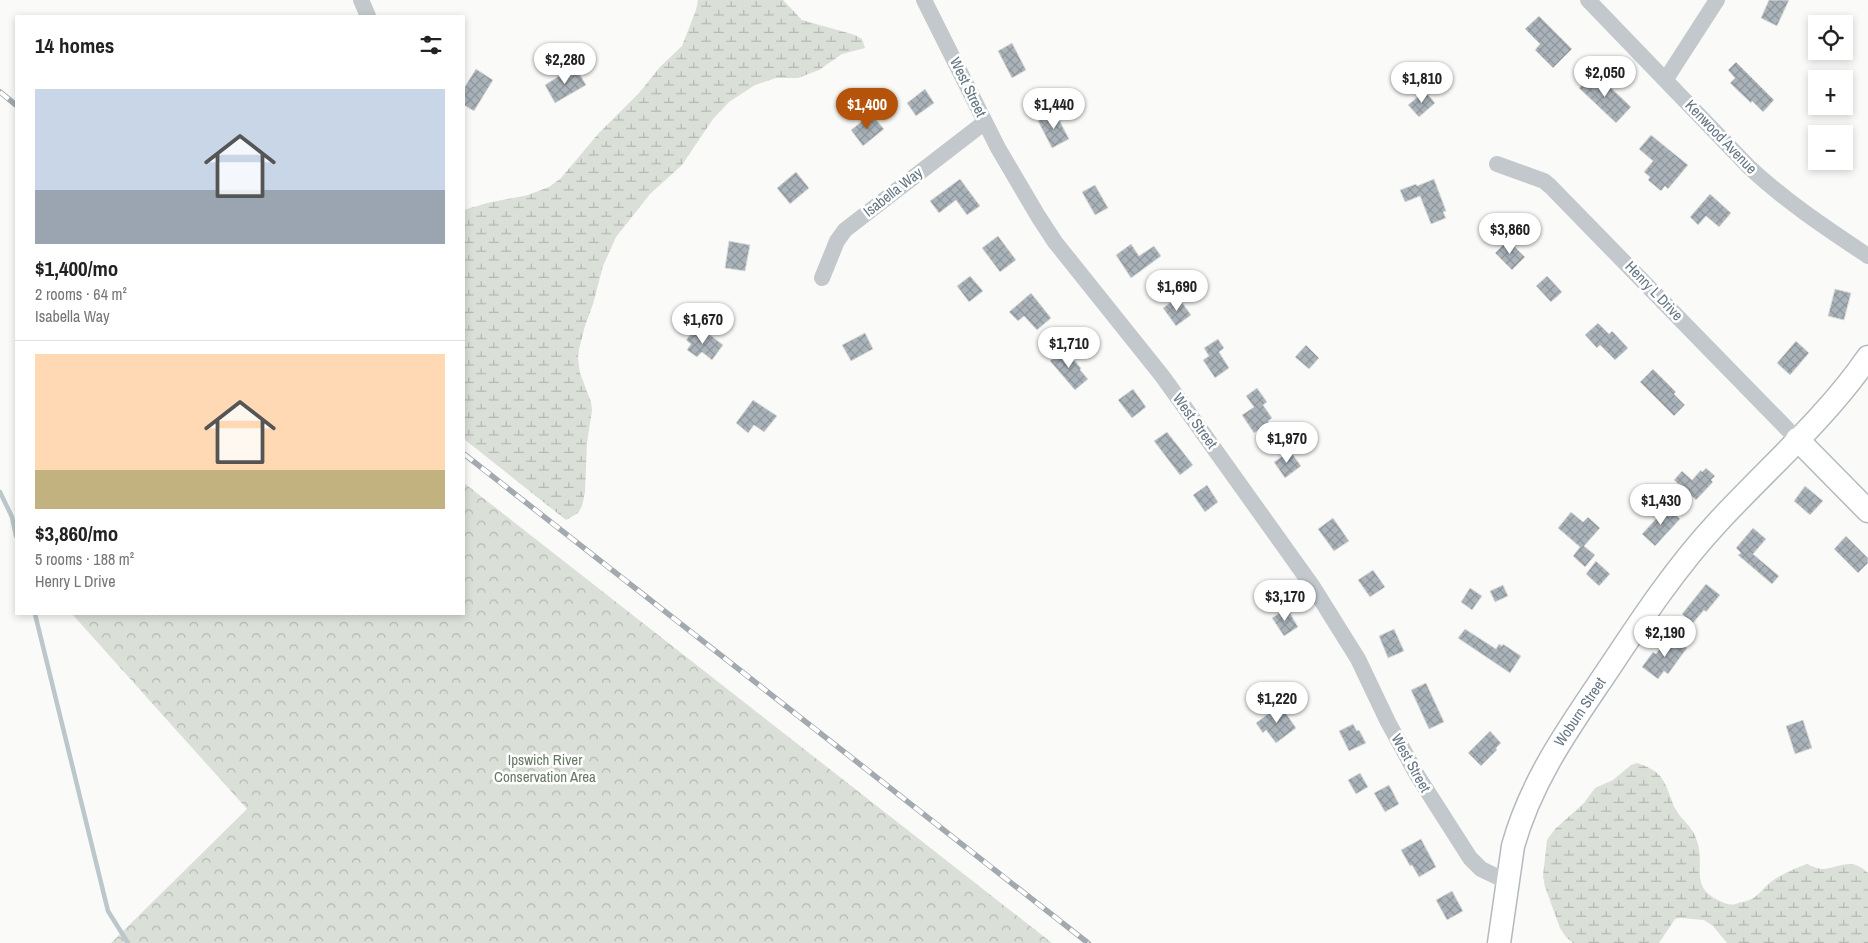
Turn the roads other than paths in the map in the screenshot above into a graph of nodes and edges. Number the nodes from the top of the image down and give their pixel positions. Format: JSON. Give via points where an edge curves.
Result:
{"nodes":[{"id":1,"x":361,"y":0,"type":"edge"},
{"id":2,"x":924,"y":0,"type":"edge"},
{"id":3,"x":1588,"y":0,"type":"edge"},
{"id":4,"x":1717,"y":0,"type":"edge"},
{"id":5,"x":368,"y":15,"type":"edge"},
{"id":6,"x":1666,"y":79,"type":"junction"},
{"id":7,"x":984,"y":122,"type":"junction"},
{"id":8,"x":1497,"y":164,"type":"dead end"},
{"id":9,"x":1868,"y":256,"type":"edge"},
{"id":10,"x":822,"y":278,"type":"dead end"},
{"id":11,"x":1868,"y":357,"type":"edge"},
{"id":12,"x":1797,"y":439,"type":"junction"},
{"id":13,"x":1868,"y":510,"type":"edge"},
{"id":14,"x":1508,"y":882,"type":"junction"},
{"id":15,"x":1500,"y":943,"type":"edge"}],
"edges":[{"from":1,"to":5,"type":"street"},
{"from":2,"to":7,"type":"street","name":"West Street"},
{"from":3,"to":6,"type":"street","name":"Kenwood Avenue"},
{"from":4,"to":6,"type":"street"},
{"from":6,"to":9,"type":"street","name":"Kenwood Avenue","via":[[1772,188]]},
{"from":7,"to":10,"type":"street","name":"Isabella Way","via":[[844,230]]},
{"from":7,"to":14,"type":"street","name":"West Street","via":[[1018,185],[1055,242],[1163,377],[1336,622],[1417,775],[1470,858],[1481,870]]},
{"from":8,"to":12,"type":"street","name":"Henry L Drive","via":[[1553,188]]},
{"from":11,"to":12,"type":"street","name":"Woburn Street","via":[[1814,424]]},
{"from":12,"to":13,"type":"street"},
{"from":12,"to":14,"type":"street","name":"Woburn Street","via":[[1682,565],[1550,756],[1521,818]]},
{"from":14,"to":15,"type":"street","name":"Woburn Street"}]}
